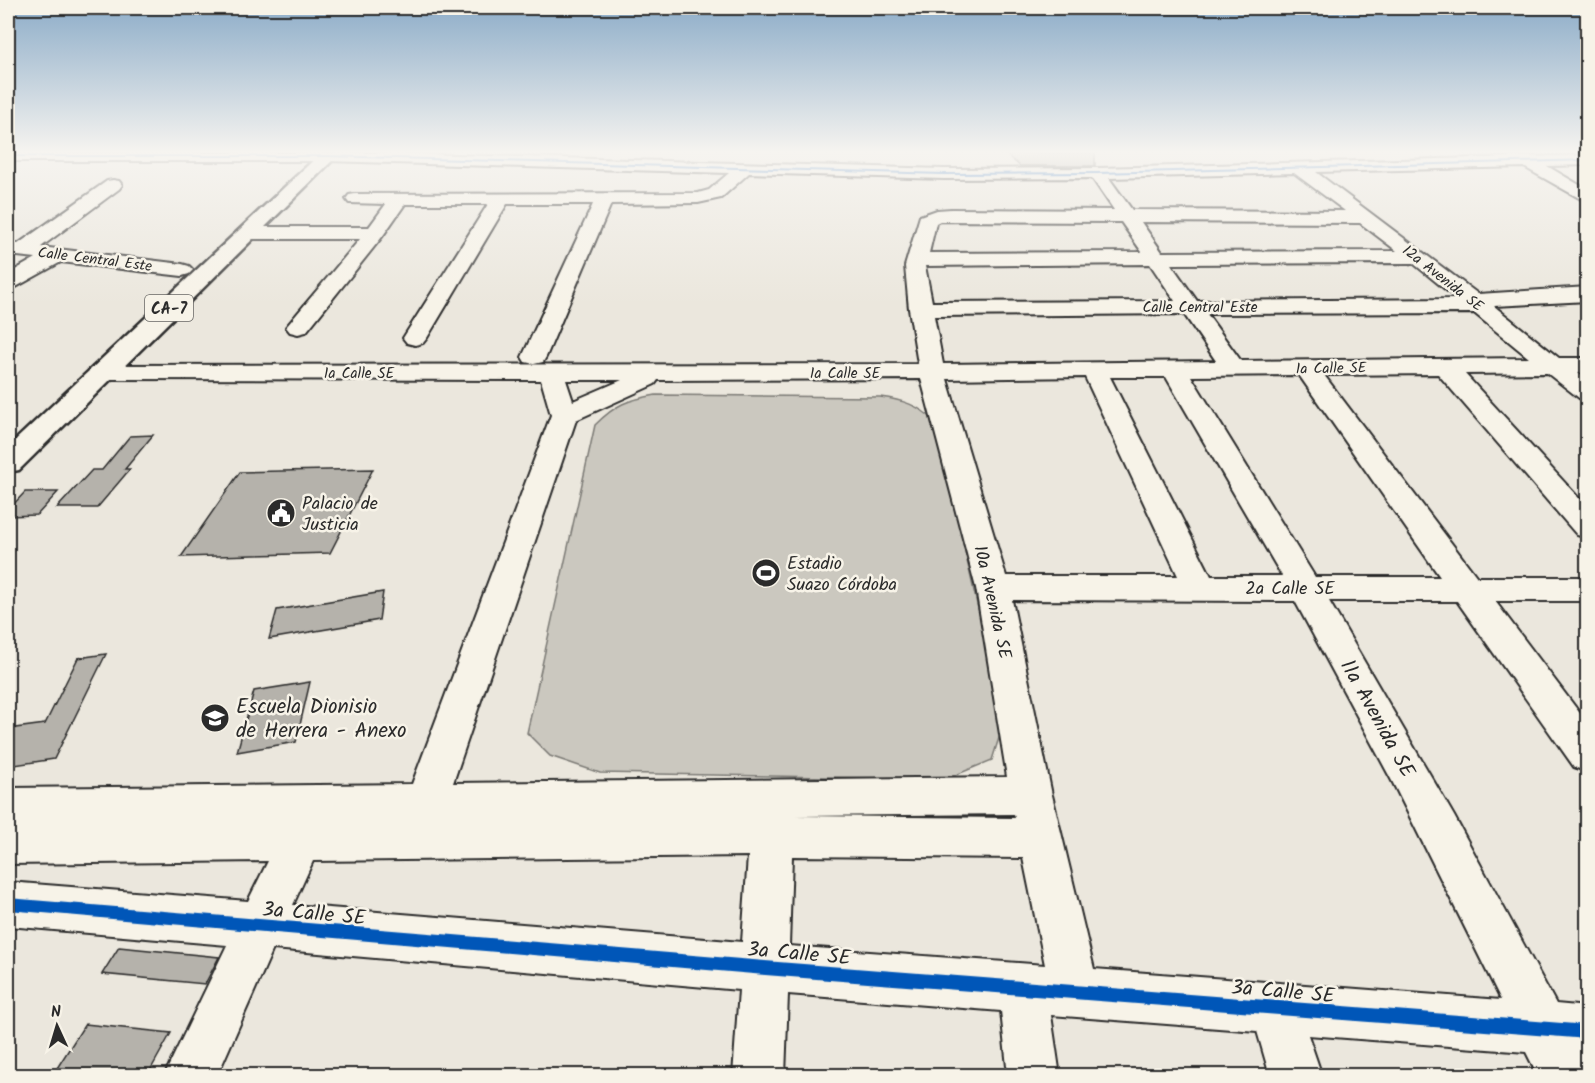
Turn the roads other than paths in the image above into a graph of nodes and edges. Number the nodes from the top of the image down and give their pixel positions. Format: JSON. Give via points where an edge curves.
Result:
{"nodes":[{"id":1,"x":85,"y":204,"type":"edge"},
{"id":2,"x":261,"y":204,"type":"edge"},
{"id":3,"x":275,"y":204,"type":"edge"},
{"id":4,"x":396,"y":204,"type":"edge"},
{"id":5,"x":498,"y":204,"type":"edge"},
{"id":6,"x":602,"y":204,"type":"edge"},
{"id":7,"x":1118,"y":204,"type":"edge"},
{"id":8,"x":1347,"y":204,"type":"edge"},
{"id":9,"x":1363,"y":217,"type":"junction"},
{"id":10,"x":1128,"y":218,"type":"junction"},
{"id":11,"x":378,"y":228,"type":"junction"},
{"id":12,"x":252,"y":229,"type":"junction"},
{"id":13,"x":15,"y":250,"type":"edge"},
{"id":14,"x":58,"y":255,"type":"junction"},
{"id":15,"x":1418,"y":257,"type":"junction"},
{"id":16,"x":1155,"y":258,"type":"junction"},
{"id":17,"x":916,"y":259,"type":"junction"},
{"id":18,"x":182,"y":270,"type":"junction"},
{"id":19,"x":8,"y":282,"type":"edge"},
{"id":20,"x":1587,"y":294,"type":"edge"},
{"id":21,"x":1476,"y":304,"type":"junction"},
{"id":22,"x":1189,"y":307,"type":"junction"},
{"id":23,"x":920,"y":309,"type":"junction"},
{"id":24,"x":298,"y":327,"type":"dead end"},
{"id":25,"x":415,"y":338,"type":"dead end"},
{"id":26,"x":543,"y":365,"type":"junction"},
{"id":27,"x":1587,"y":365,"type":"edge"},
{"id":28,"x":78,"y":366,"type":"dead end"},
{"id":29,"x":1556,"y":366,"type":"junction"},
{"id":30,"x":1445,"y":367,"type":"junction"},
{"id":31,"x":1233,"y":368,"type":"junction"},
{"id":32,"x":1306,"y":368,"type":"junction"},
{"id":33,"x":1094,"y":370,"type":"junction"},
{"id":34,"x":1175,"y":370,"type":"junction"},
{"id":35,"x":102,"y":372,"type":"junction"},
{"id":36,"x":932,"y":372,"type":"junction"},
{"id":37,"x":658,"y":374,"type":"junction"},
{"id":38,"x":1587,"y":393,"type":"edge"},
{"id":39,"x":564,"y":415,"type":"junction"},
{"id":40,"x":8,"y":463,"type":"edge"},
{"id":41,"x":1587,"y":528,"type":"edge"},
{"id":42,"x":993,"y":588,"type":"junction"},
{"id":43,"x":1200,"y":588,"type":"junction"},
{"id":44,"x":1306,"y":588,"type":"junction"},
{"id":45,"x":1468,"y":588,"type":"junction"},
{"id":46,"x":1587,"y":588,"type":"edge"},
{"id":47,"x":1587,"y":755,"type":"edge"},
{"id":48,"x":1031,"y":795,"type":"junction"},
{"id":49,"x":8,"y":807,"type":"edge"},
{"id":50,"x":772,"y":817,"type":"junction"},
{"id":51,"x":418,"y":821,"type":"junction"},
{"id":52,"x":1042,"y":838,"type":"junction"},
{"id":53,"x":300,"y":842,"type":"junction"},
{"id":54,"x":8,"y":844,"type":"edge"},
{"id":55,"x":8,"y":904,"type":"edge"},
{"id":56,"x":260,"y":927,"type":"junction"},
{"id":57,"x":765,"y":968,"type":"junction"},
{"id":58,"x":1023,"y":989,"type":"junction"},
{"id":59,"x":1074,"y":992,"type":"junction"},
{"id":60,"x":1275,"y":1009,"type":"junction"},
{"id":61,"x":1565,"y":1031,"type":"edge"},
{"id":62,"x":190,"y":1076,"type":"edge"},
{"id":63,"x":759,"y":1076,"type":"edge"},
{"id":64,"x":1034,"y":1076,"type":"edge"},
{"id":65,"x":1296,"y":1076,"type":"edge"},
{"id":66,"x":1565,"y":1076,"type":"edge"}],
"edges":[{"from":1,"to":13,"type":"street"},
{"from":2,"to":18,"type":"main road","number":"CA-7"},
{"from":3,"to":12,"type":"main road","number":"CA-7"},
{"from":4,"to":11,"type":"street"},
{"from":5,"to":25,"type":"street"},
{"from":6,"to":26,"type":"street"},
{"from":7,"to":10,"type":"street"},
{"from":8,"to":9,"type":"street","name":"12a Avenida SE"},
{"from":9,"to":10,"type":"street"},
{"from":9,"to":15,"type":"street","name":"12a Avenida SE"},
{"from":10,"to":16,"type":"street"},
{"from":10,"to":17,"type":"street","name":"10a Avenida SE","via":[[931,218],[927,220]]},
{"from":11,"to":12,"type":"street"},
{"from":11,"to":24,"type":"street"},
{"from":12,"to":35,"type":"main road","number":"CA-7"},
{"from":13,"to":14,"type":"street","name":"Calle Central Este"},
{"from":14,"to":18,"type":"street","name":"Calle Central Este"},
{"from":14,"to":19,"type":"street"},
{"from":15,"to":16,"type":"street"},
{"from":15,"to":21,"type":"street","name":"12a Avenida SE"},
{"from":16,"to":17,"type":"street"},
{"from":16,"to":22,"type":"street"},
{"from":17,"to":23,"type":"street","name":"10a Avenida SE"},
{"from":18,"to":28,"type":"main road","number":"CA-7"},
{"from":20,"to":21,"type":"street","name":"Calle Central Este"},
{"from":21,"to":22,"type":"street","name":"Calle Central Este"},
{"from":21,"to":29,"type":"street","name":"12a Avenida SE"},
{"from":22,"to":23,"type":"street","name":"Calle Central Este"},
{"from":22,"to":31,"type":"street"},
{"from":23,"to":36,"type":"street","name":"10a Avenida SE"},
{"from":26,"to":35,"type":"street","name":"1a Calle SE"},
{"from":26,"to":37,"type":"street","name":"1a Calle SE"},
{"from":26,"to":39,"type":"street"},
{"from":27,"to":29,"type":"street","name":"1a Calle SE"},
{"from":29,"to":30,"type":"street","name":"1a Calle SE"},
{"from":29,"to":38,"type":"street","name":"12a Avenida SE"},
{"from":30,"to":32,"type":"street","name":"1a Calle SE"},
{"from":30,"to":41,"type":"street"},
{"from":31,"to":32,"type":"street","name":"1a Calle SE"},
{"from":31,"to":34,"type":"street","name":"1a Calle SE"},
{"from":32,"to":45,"type":"street"},
{"from":33,"to":34,"type":"street","name":"1a Calle SE"},
{"from":33,"to":36,"type":"street","name":"1a Calle SE"},
{"from":33,"to":43,"type":"street"},
{"from":34,"to":44,"type":"street","name":"11a Avenida SE"},
{"from":35,"to":40,"type":"main road","number":"CA-7"},
{"from":36,"to":37,"type":"street","name":"1a Calle SE"},
{"from":36,"to":42,"type":"street","name":"10a Avenida SE"},
{"from":37,"to":39,"type":"street"},
{"from":39,"to":51,"type":"street"},
{"from":42,"to":43,"type":"street","name":"2a Calle SE"},
{"from":42,"to":48,"type":"street","name":"10a Avenida SE"},
{"from":43,"to":44,"type":"street","name":"2a Calle SE"},
{"from":44,"to":45,"type":"street","name":"2a Calle SE"},
{"from":44,"to":61,"type":"street","name":"11a Avenida SE","via":[[1418,790]]},
{"from":45,"to":46,"type":"street","name":"2a Calle SE"},
{"from":45,"to":47,"type":"street"},
{"from":48,"to":50,"type":"street"},
{"from":48,"to":52,"type":"street","name":"10a Avenida SE"},
{"from":49,"to":51,"type":"street"},
{"from":50,"to":51,"type":"street"},
{"from":50,"to":52,"type":"street"},
{"from":50,"to":57,"type":"street"},
{"from":51,"to":53,"type":"street"},
{"from":52,"to":59,"type":"street","name":"10a Avenida SE"},
{"from":53,"to":54,"type":"street"},
{"from":53,"to":56,"type":"street"},
{"from":55,"to":56,"type":"street","name":"3a Calle SE"},
{"from":56,"to":57,"type":"street","name":"3a Calle SE"},
{"from":56,"to":62,"type":"street"},
{"from":57,"to":58,"type":"street","name":"3a Calle SE"},
{"from":57,"to":63,"type":"street"},
{"from":58,"to":59,"type":"street","name":"3a Calle SE"},
{"from":58,"to":64,"type":"street"},
{"from":59,"to":60,"type":"street","name":"3a Calle SE"},
{"from":60,"to":61,"type":"street","name":"3a Calle SE"},
{"from":60,"to":65,"type":"street"},
{"from":61,"to":66,"type":"street","name":"11a Avenida SE"}]}
